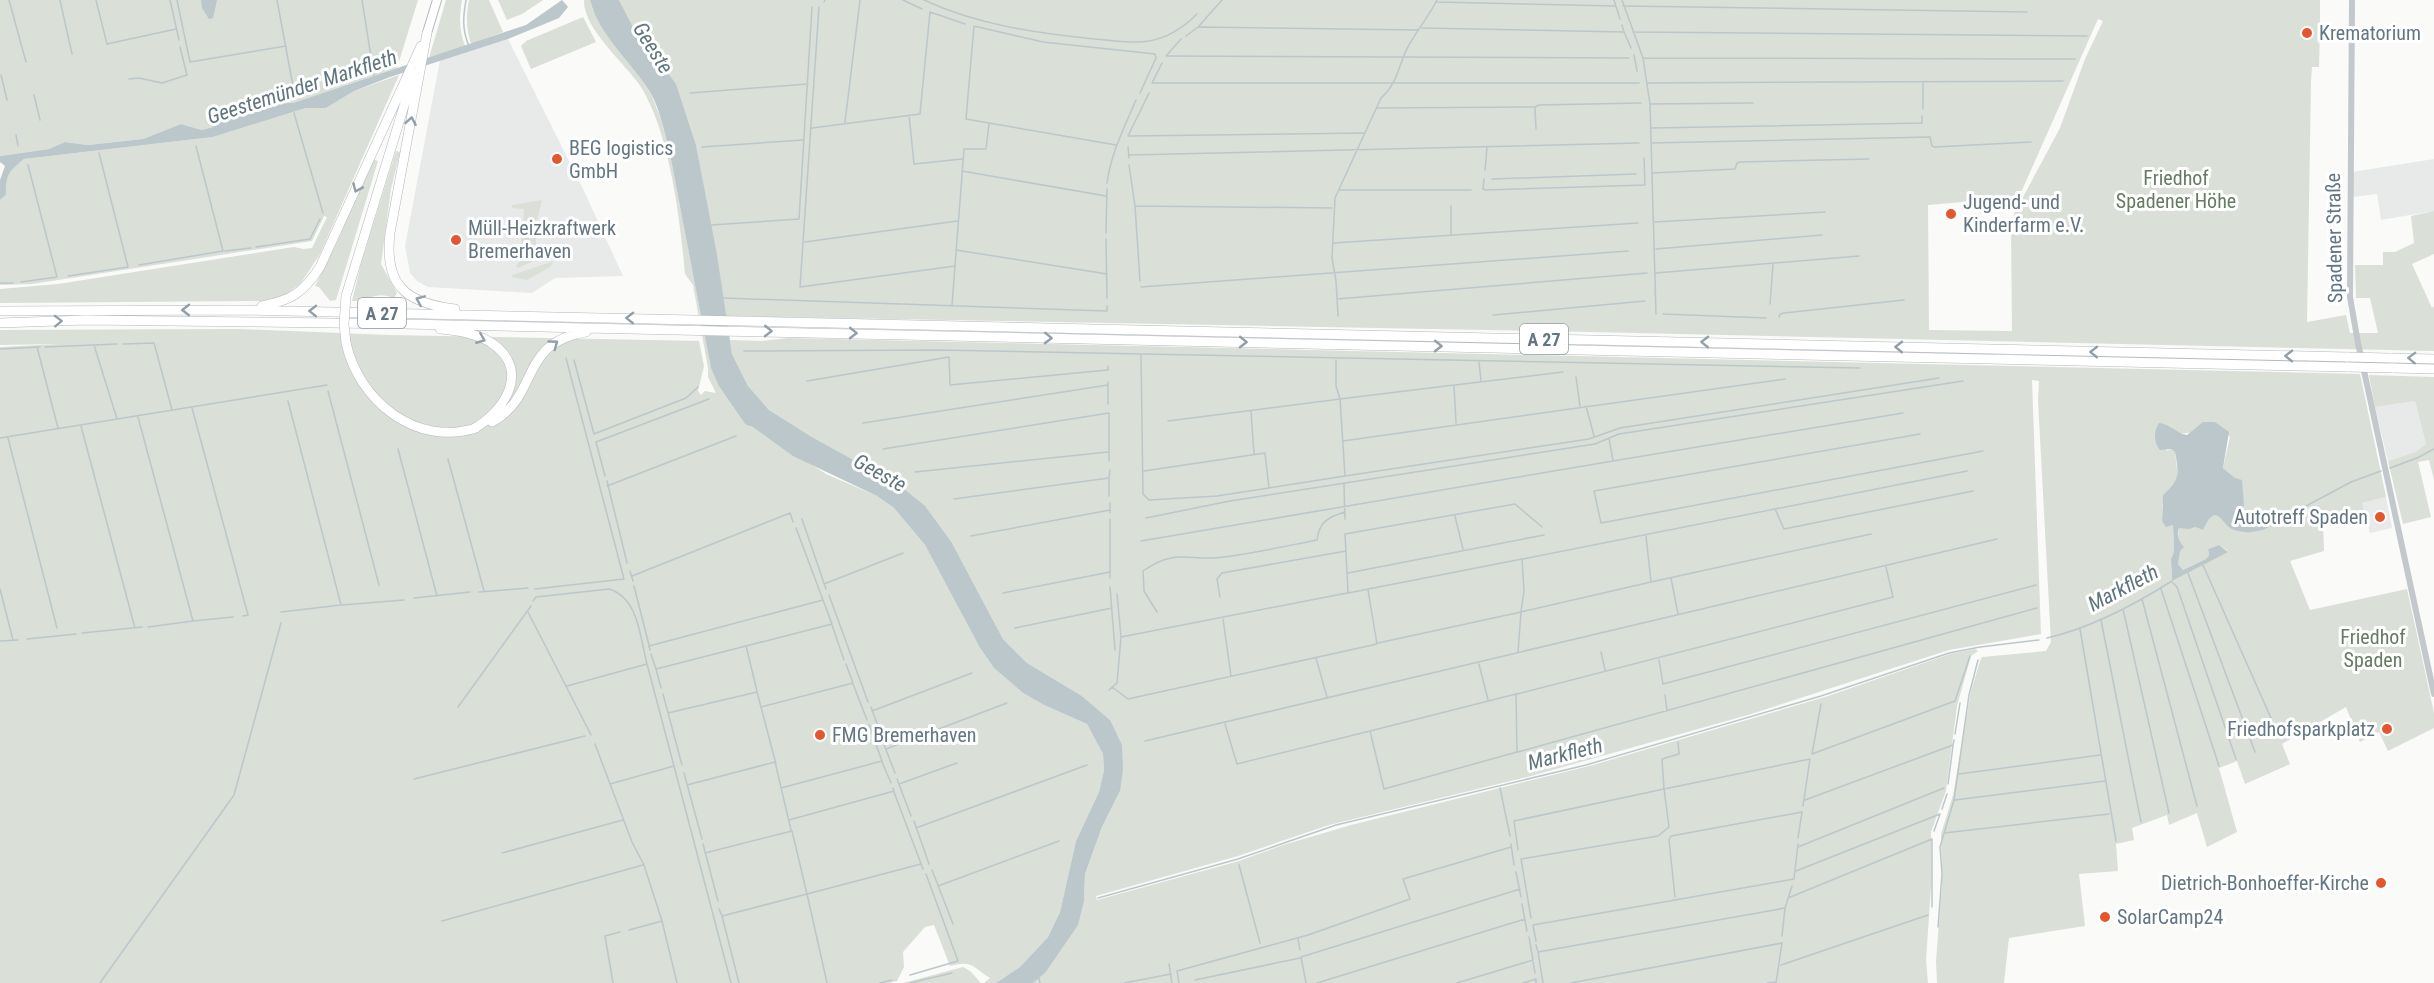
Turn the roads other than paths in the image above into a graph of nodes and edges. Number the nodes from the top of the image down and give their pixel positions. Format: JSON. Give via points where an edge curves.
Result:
{"nodes":[{"id":1,"x":437,"y":0,"type":"edge"},
{"id":2,"x":2352,"y":0,"type":"edge"},
{"id":3,"x":427,"y":33,"type":"joint"},
{"id":4,"x":413,"y":76,"type":"junction"},
{"id":5,"x":245,"y":310,"type":"junction"},
{"id":6,"x":0,"y":311,"type":"edge"},
{"id":7,"x":518,"y":316,"type":"junction"},
{"id":8,"x":0,"y":323,"type":"edge"},
{"id":9,"x":404,"y":324,"type":"junction"},
{"id":10,"x":740,"y":326,"type":"junction"},
{"id":11,"x":606,"y":329,"type":"junction"},
{"id":12,"x":2434,"y":359,"type":"edge"},
{"id":13,"x":2434,"y":369,"type":"edge"},
{"id":14,"x":473,"y":429,"type":"junction"},
{"id":15,"x":2434,"y":694,"type":"edge"}],
"edges":[{"from":1,"to":3,"type":"highway"},
{"from":2,"to":15,"type":"street","name":"Spadener Straße","via":[[2350,297]]},
{"from":3,"to":4,"type":"highway"},
{"from":4,"to":5,"type":"highway","one_way":true,"via":[[310,282],[288,300]]},
{"from":7,"to":4,"type":"highway","one_way":true,"via":[[431,305],[411,297],[394,280],[388,260],[389,244]]},
{"from":4,"to":14,"type":"highway","bridge":true,"via":[[346,296],[346,343],[362,384],[394,415],[434,431]]},
{"from":5,"to":6,"type":"highway","number":"A 27","one_way":true},
{"from":7,"to":5,"type":"highway","number":"A 27","one_way":true},
{"from":10,"to":7,"type":"highway","number":"A 27","one_way":true,"via":[[688,320]]},
{"from":8,"to":9,"type":"highway","number":"A 27","one_way":true,"via":[[97,320]]},
{"from":9,"to":11,"type":"highway","number":"A 27"},
{"from":9,"to":14,"type":"highway","one_way":true,"via":[[475,336],[492,343],[503,354],[510,376],[506,399],[488,421]]},
{"from":10,"to":11,"type":"highway","number":"A 27"},
{"from":12,"to":10,"type":"highway","number":"A 27","one_way":true,"bridge":true},
{"from":10,"to":13,"type":"highway","number":"A 27","one_way":true,"bridge":true},
{"from":14,"to":11,"type":"highway","one_way":true,"via":[[509,409],[538,360],[554,342]]}]}
